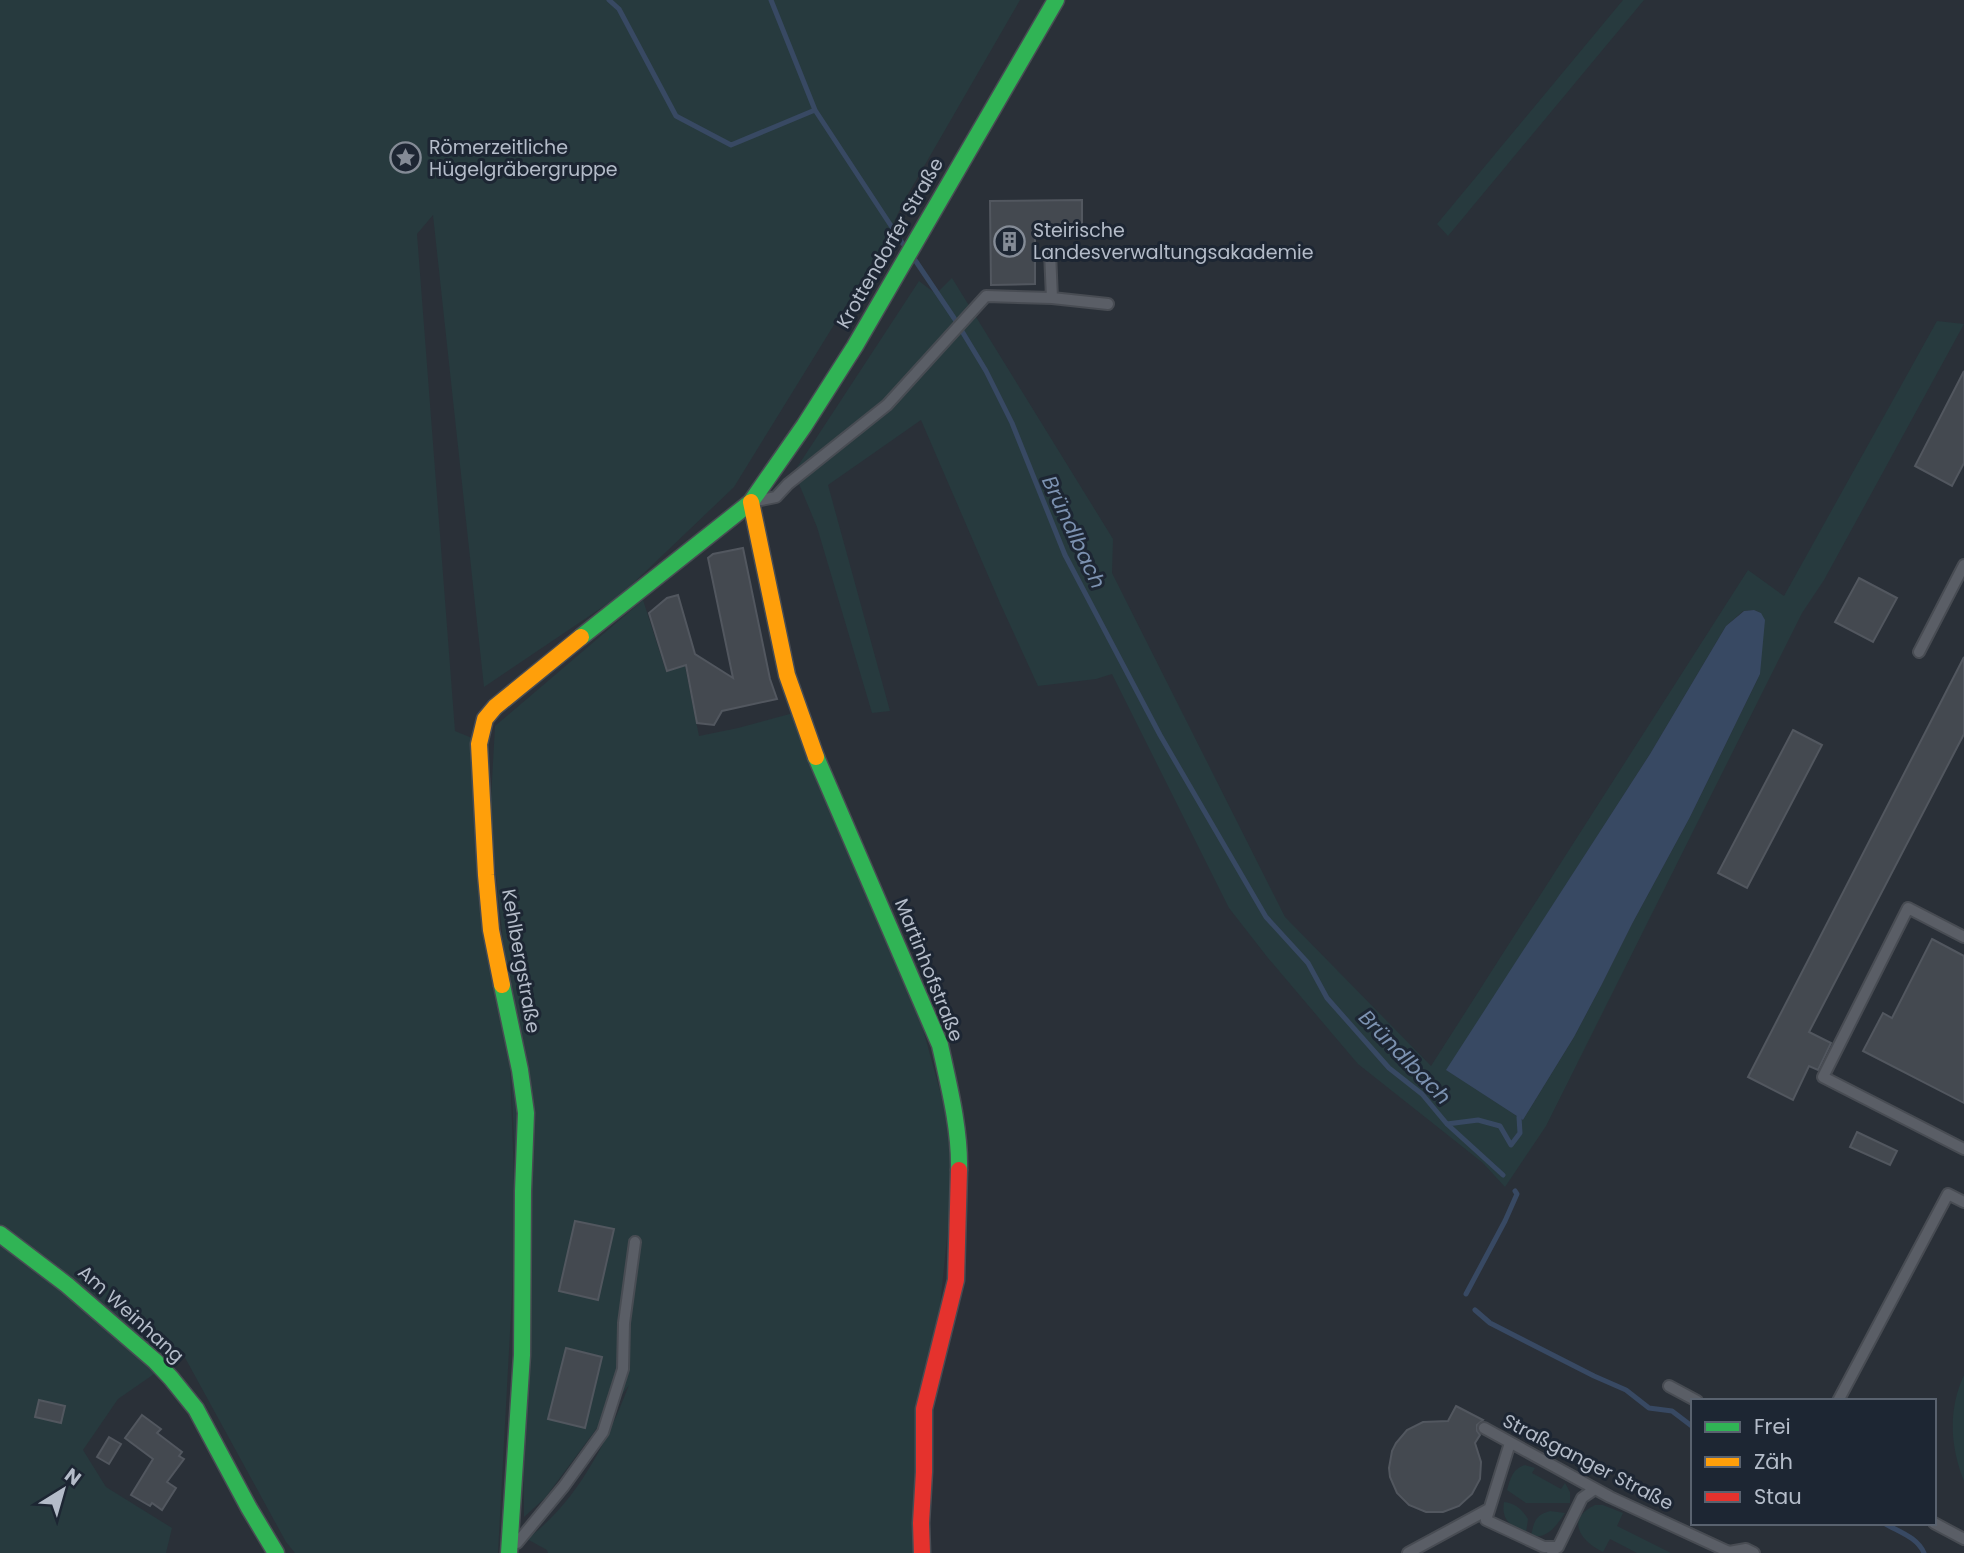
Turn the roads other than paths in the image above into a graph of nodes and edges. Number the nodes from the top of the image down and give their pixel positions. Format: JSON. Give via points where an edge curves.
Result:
{"nodes":[{"id":1,"x":1056,"y":0,"type":"edge"},
{"id":2,"x":1050,"y":252,"type":"dead end"},
{"id":3,"x":1052,"y":298,"type":"junction"},
{"id":4,"x":1108,"y":304,"type":"dead end"},
{"id":5,"x":751,"y":502,"type":"junction"},
{"id":6,"x":1964,"y":565,"type":"edge"},
{"id":7,"x":1919,"y":652,"type":"dead end"},
{"id":8,"x":1964,"y":937,"type":"edge"},
{"id":9,"x":1964,"y":1149,"type":"edge"},
{"id":10,"x":1964,"y":1202,"type":"edge"},
{"id":11,"x":0,"y":1234,"type":"edge"},
{"id":12,"x":635,"y":1242,"type":"dead end"},
{"id":13,"x":1669,"y":1386,"type":"dead end"},
{"id":14,"x":1693,"y":1399,"type":"edge"},
{"id":15,"x":1839,"y":1399,"type":"edge"},
{"id":16,"x":1484,"y":1428,"type":"dead end"},
{"id":17,"x":1510,"y":1443,"type":"junction"},
{"id":18,"x":1595,"y":1489,"type":"junction"},
{"id":19,"x":1489,"y":1509,"type":"junction"},
{"id":20,"x":1936,"y":1524,"type":"edge"},
{"id":21,"x":1964,"y":1539,"type":"edge"},
{"id":22,"x":1554,"y":1550,"type":"edge"},
{"id":23,"x":276,"y":1553,"type":"edge"},
{"id":24,"x":509,"y":1553,"type":"edge"},
{"id":25,"x":922,"y":1553,"type":"edge"},
{"id":26,"x":1408,"y":1553,"type":"edge"},
{"id":27,"x":1754,"y":1553,"type":"edge"}],
"edges":[{"from":1,"to":5,"type":"street","name":"Krottendorfer Straße","via":[[840,369]]},
{"from":2,"to":3,"type":"lane"},
{"from":3,"to":4,"type":"lane"},
{"from":3,"to":5,"type":"lane","via":[[986,296],[887,405],[776,497]]},
{"from":5,"to":24,"type":"street","name":"Kehlbergstraße","via":[[495,707],[485,719],[479,744],[491,930],[526,1113],[522,1355]]},
{"from":5,"to":25,"type":"street","name":"Martinhofstraße","via":[[787,675],[818,762],[940,1045],[948,1080],[959,1152],[957,1280],[925,1409]]},
{"from":6,"to":7,"type":"lane"},
{"from":8,"to":9,"type":"lane","via":[[1908,908],[1823,1077]]},
{"from":10,"to":15,"type":"lane","via":[[1948,1194]]},
{"from":11,"to":23,"type":"street","name":"Am Weinhang","via":[[67,1285],[171,1377],[196,1409]]},
{"from":12,"to":24,"type":"lane","via":[[623,1369],[603,1432]]},
{"from":13,"to":14,"type":"lane"},
{"from":16,"to":17,"type":"lane","name":"Straßganger Straße"},
{"from":17,"to":18,"type":"lane","name":"Straßganger Straße"},
{"from":17,"to":19,"type":"lane"},
{"from":18,"to":22,"type":"lane","via":[[1582,1498]]},
{"from":18,"to":27,"type":"lane","name":"Straßganger Straße","via":[[1729,1552],[1746,1549]]},
{"from":19,"to":22,"type":"lane","via":[[1486,1520]]},
{"from":19,"to":26,"type":"lane"},
{"from":20,"to":21,"type":"lane"}]}
